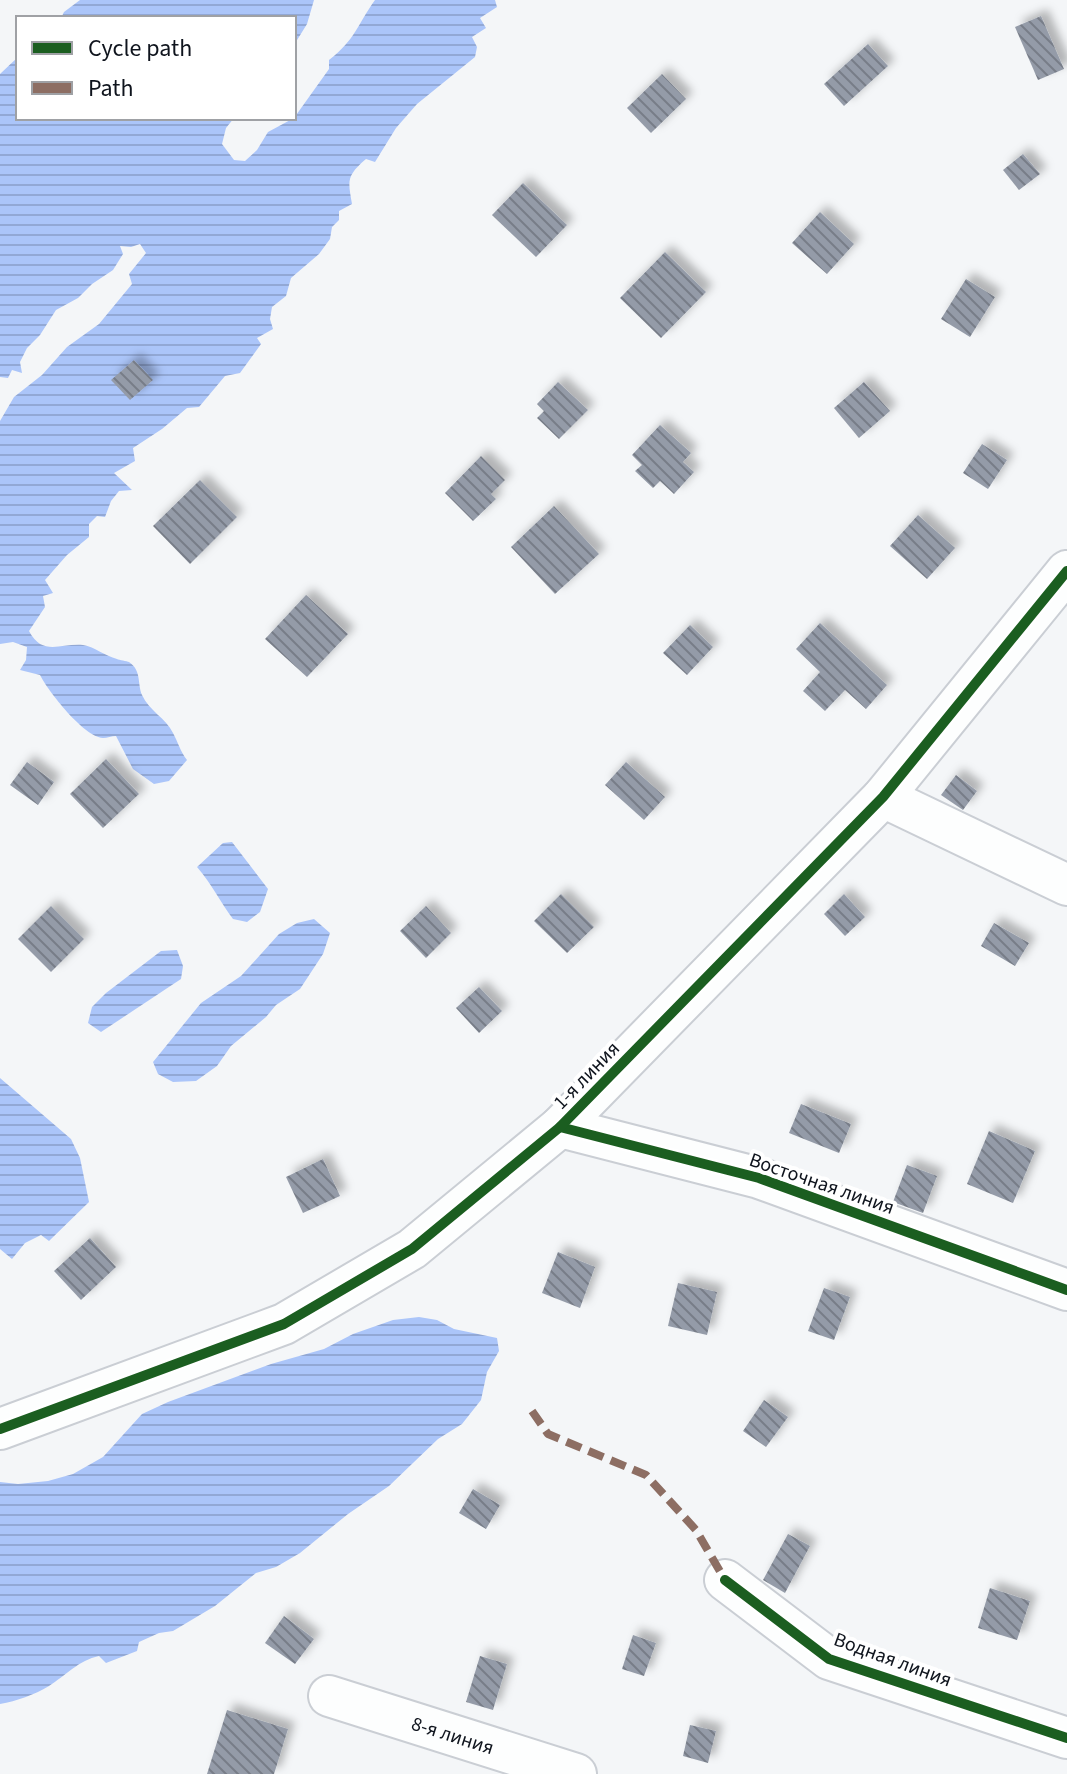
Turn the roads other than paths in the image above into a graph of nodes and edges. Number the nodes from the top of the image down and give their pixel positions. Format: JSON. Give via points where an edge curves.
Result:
{"nodes":[{"id":1,"x":1067,"y":571,"type":"edge"},
{"id":2,"x":883,"y":797,"type":"junction"},
{"id":3,"x":1067,"y":885,"type":"edge"},
{"id":4,"x":560,"y":1127,"type":"junction"},
{"id":5,"x":1067,"y":1290,"type":"edge"},
{"id":6,"x":0,"y":1429,"type":"edge"},
{"id":7,"x":725,"y":1580,"type":"dead end"},
{"id":8,"x":329,"y":1696,"type":"dead end"},
{"id":9,"x":1067,"y":1738,"type":"edge"},
{"id":10,"x":576,"y":1774,"type":"edge"}],
"edges":[{"from":1,"to":2,"type":"street","name":"1-я линия"},
{"from":2,"to":3,"type":"street"},
{"from":2,"to":4,"type":"street","name":"1-я линия"},
{"from":4,"to":5,"type":"street","name":"Восточная линия","via":[[759,1178]]},
{"from":4,"to":6,"type":"street","name":"1-я линия","via":[[412,1249],[284,1324]]},
{"from":7,"to":9,"type":"street","name":"Водная линия","via":[[829,1659]]},
{"from":8,"to":10,"type":"street","name":"8-я линия"}]}
